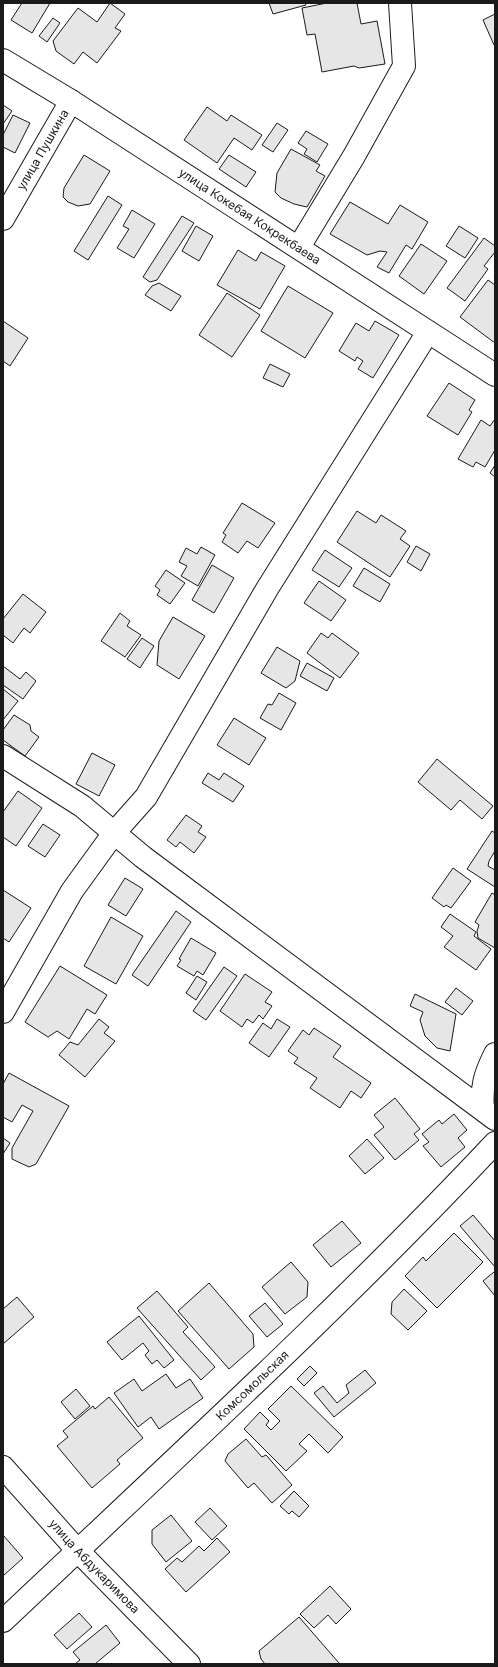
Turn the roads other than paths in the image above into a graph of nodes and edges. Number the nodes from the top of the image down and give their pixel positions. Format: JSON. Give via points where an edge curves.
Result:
{"nodes":[{"id":1,"x":400,"y":3,"type":"edge"},
{"id":2,"x":3,"y":60,"type":"edge"},
{"id":3,"x":71,"y":101,"type":"junction"},
{"id":4,"x":3,"y":219,"type":"edge"},
{"id":5,"x":299,"y":247,"type":"junction"},
{"id":6,"x":428,"y":332,"type":"junction"},
{"id":7,"x":495,"y":375,"type":"edge"},
{"id":8,"x":3,"y":756,"type":"edge"},
{"id":9,"x":114,"y":832,"type":"junction"},
{"id":10,"x":3,"y":1012,"type":"edge"},
{"id":11,"x":495,"y":1054,"type":"edge"},
{"id":12,"x":489,"y":1114,"type":"edge"},
{"id":13,"x":495,"y":1143,"type":"edge"},
{"id":14,"x":3,"y":1467,"type":"edge"},
{"id":15,"x":77,"y":1550,"type":"junction"},
{"id":16,"x":3,"y":1621,"type":"edge"},
{"id":17,"x":189,"y":1664,"type":"edge"}],
"edges":[{"from":1,"to":5,"type":"street","via":[[404,66]]},
{"from":2,"to":3,"type":"street","name":"улица Кокебая Кокрекбаева"},
{"from":3,"to":4,"type":"street","name":"улица Пушкина"},
{"from":3,"to":5,"type":"street","name":"улица Кокебая Кокрекбаева"},
{"from":5,"to":6,"type":"street","name":"улица Кокебая Кокрекбаева"},
{"from":6,"to":7,"type":"street","name":"улица Кокебая Кокрекбаева"},
{"from":6,"to":9,"type":"street","via":[[267,589],[146,797]]},
{"from":8,"to":9,"type":"street","via":[[82,806]]},
{"from":9,"to":10,"type":"street","via":[[72,891]]},
{"from":9,"to":12,"type":"street","via":[[143,857]]},
{"from":11,"to":12,"type":"street","via":[[485,1074],[481,1095]]},
{"from":13,"to":15,"type":"street","name":"Комсомольская","via":[[316,1326]]},
{"from":14,"to":15,"type":"street","name":"улица Абдукаримова"},
{"from":15,"to":16,"type":"street","name":"Комсомольская"},
{"from":15,"to":17,"type":"street","name":"улица Абдукаримова"}]}
